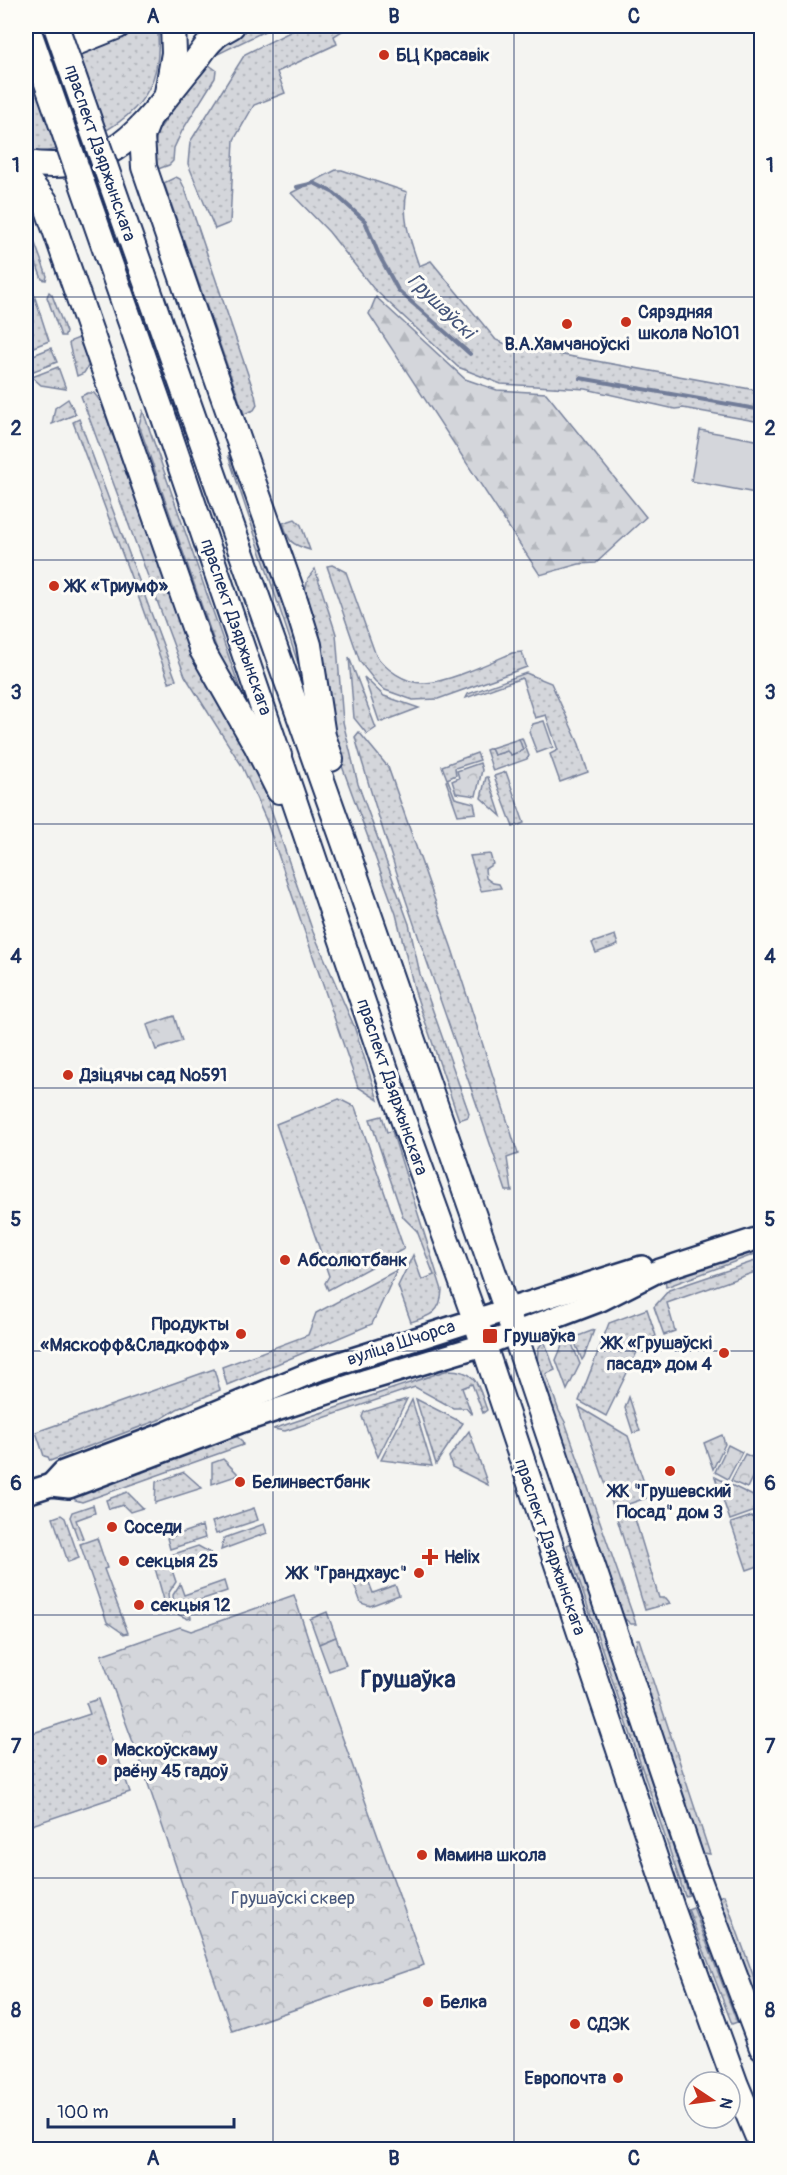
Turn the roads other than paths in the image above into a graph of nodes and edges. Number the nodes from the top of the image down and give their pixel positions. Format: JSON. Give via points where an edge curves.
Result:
{"nodes":[{"id":1,"x":32,"y":26,"type":"edge"},
{"id":2,"x":56,"y":26,"type":"edge"},
{"id":3,"x":118,"y":26,"type":"edge"},
{"id":4,"x":232,"y":26,"type":"edge"},
{"id":5,"x":26,"y":27,"type":"edge"},
{"id":6,"x":174,"y":35,"type":"edge"},
{"id":7,"x":26,"y":63,"type":"edge"},
{"id":8,"x":166,"y":96,"type":"junction"},
{"id":9,"x":148,"y":121,"type":"junction"},
{"id":10,"x":26,"y":163,"type":"edge"},
{"id":11,"x":26,"y":178,"type":"edge"},
{"id":12,"x":346,"y":848,"type":"junction"},
{"id":13,"x":315,"y":863,"type":"junction"},
{"id":14,"x":762,"y":1228,"type":"edge"},
{"id":15,"x":762,"y":1237,"type":"edge"},
{"id":16,"x":475,"y":1319,"type":"junction"},
{"id":17,"x":510,"y":1322,"type":"junction"},
{"id":18,"x":483,"y":1345,"type":"junction"},
{"id":19,"x":51,"y":1485,"type":"junction"},
{"id":20,"x":26,"y":1493,"type":"edge"},
{"id":21,"x":762,"y":2048,"type":"edge"},
{"id":22,"x":762,"y":2147,"type":"edge"}],
"edges":[{"from":1,"to":5,"type":"main road"},
{"from":2,"to":12,"type":"main road","name":"праспект Дзяржынскага","bridge":true},
{"from":3,"to":7,"type":"main road"},
{"from":4,"to":8,"type":"main road","via":[[213,38]]},
{"from":5,"to":13,"type":"main road","name":"праспект Дзяржынскага","bridge":true},
{"from":6,"to":8,"type":"main road"},
{"from":8,"to":9,"type":"main road"},
{"from":9,"to":10,"type":"main road","via":[[117,148],[98,158],[71,164]]},
{"from":9,"to":12,"type":"main road","via":[[142,136],[144,167],[309,645]]},
{"from":11,"to":13,"type":"main road","via":[[45,201],[202,650],[256,745]]},
{"from":12,"to":17,"type":"main road","name":"праспект Дзяржынскага"},
{"from":13,"to":16,"type":"main road","name":"праспект Дзяржынскага"},
{"from":14,"to":17,"type":"main road","name":"вуліца Шчорса"},
{"from":15,"to":17,"type":"main road","name":"вуліца Шчорса","via":[[660,1270],[601,1300]]},
{"from":16,"to":17,"type":"main road","name":"вуліца Шчорса"},
{"from":16,"to":18,"type":"main road","name":"праспект Дзяржынскага"},
{"from":16,"to":19,"type":"main road","name":"вуліца Шчорса","via":[[315,1371],[63,1472]]},
{"from":17,"to":18,"type":"main road","name":"вуліца Шчорса"},
{"from":17,"to":21,"type":"main road","name":"праспект Дзяржынскага","via":[[694,1867]]},
{"from":18,"to":19,"type":"main road","name":"вуліца Шчорса","via":[[240,1422],[69,1487]]},
{"from":18,"to":22,"type":"main road","name":"праспект Дзяржынскага","via":[[675,1918]]},
{"from":19,"to":20,"type":"main road","name":"вуліца Шчорса"}]}
